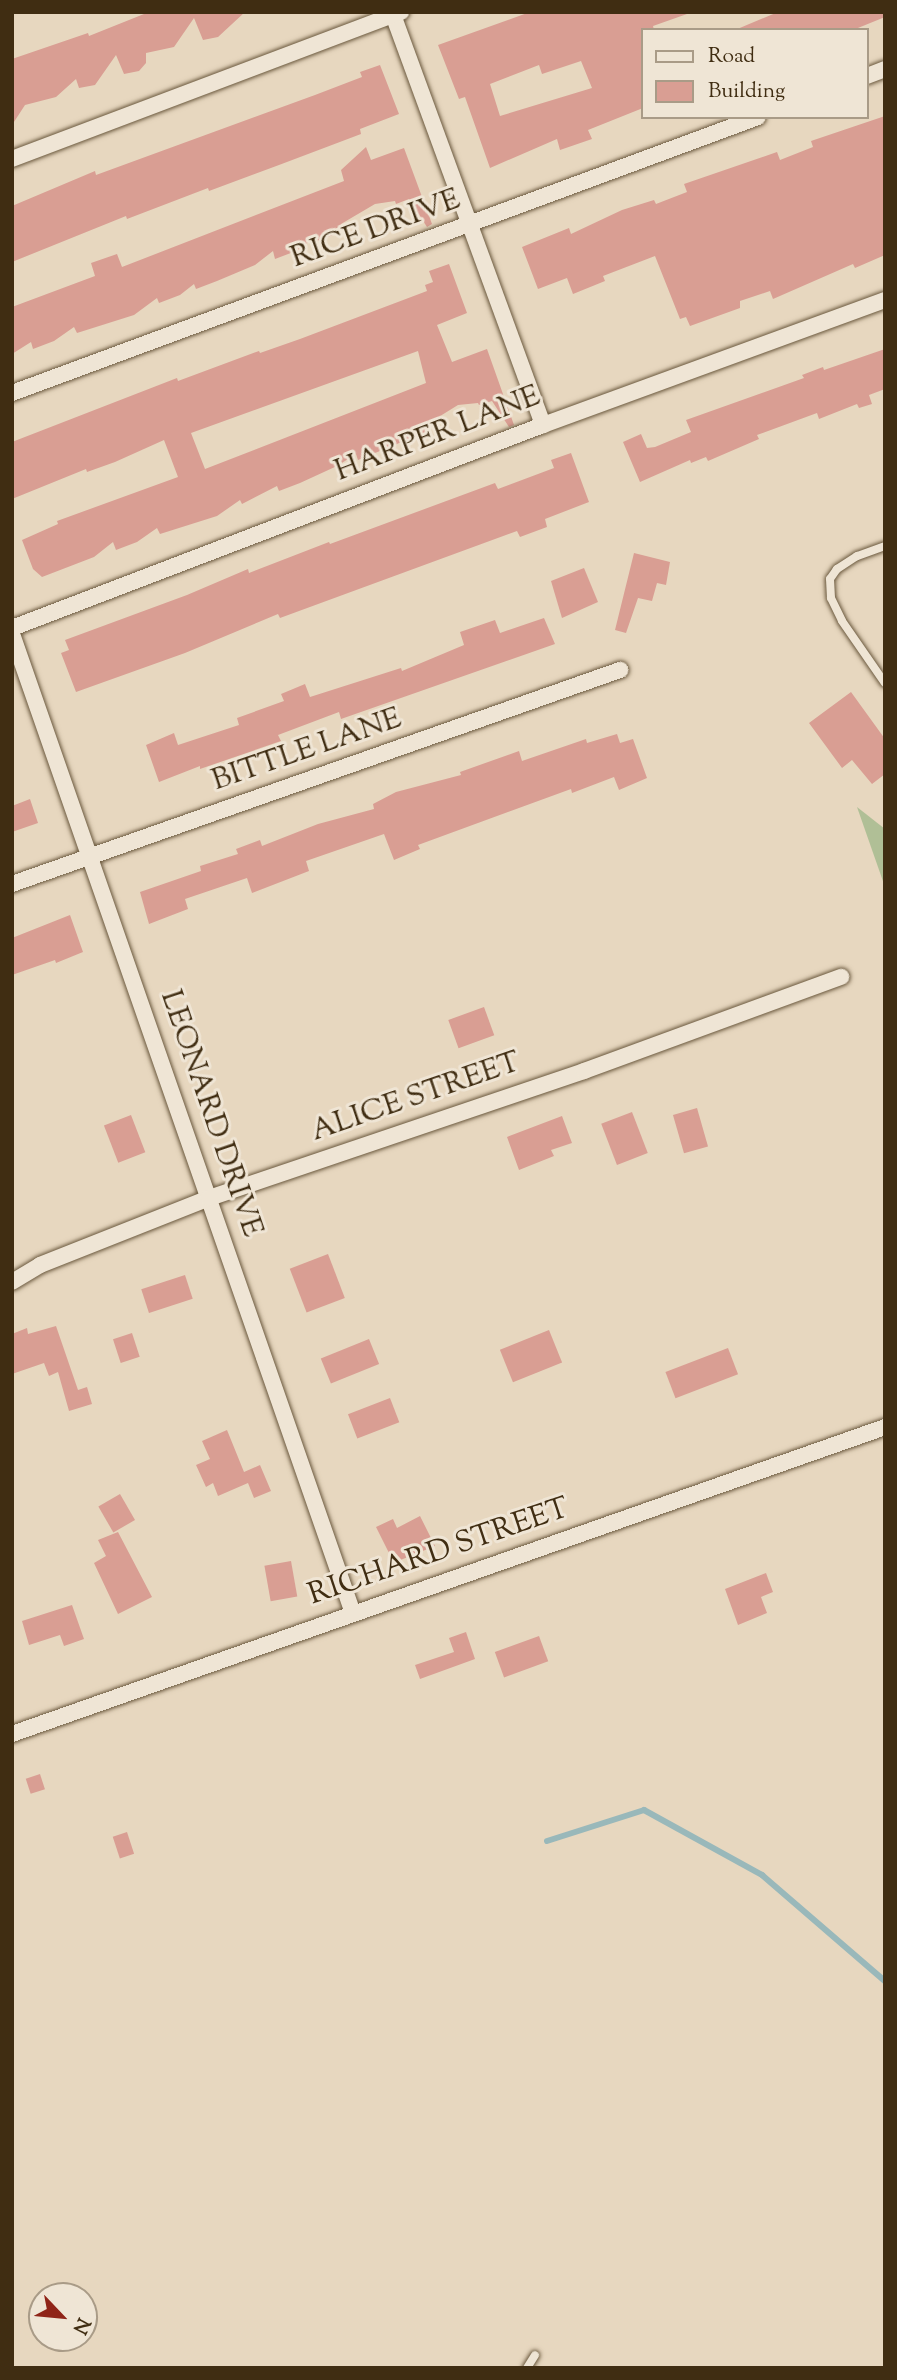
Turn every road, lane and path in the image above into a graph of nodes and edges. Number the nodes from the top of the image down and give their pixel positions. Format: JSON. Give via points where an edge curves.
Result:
{"nodes":[{"id":1,"x":395,"y":13,"type":"edge"},
{"id":2,"x":753,"y":119,"type":"edge"},
{"id":3,"x":12,"y":159,"type":"edge"},
{"id":4,"x":470,"y":226,"type":"junction"},
{"id":5,"x":885,"y":300,"type":"edge"},
{"id":6,"x":12,"y":393,"type":"edge"},
{"id":7,"x":543,"y":425,"type":"junction"},
{"id":8,"x":885,"y":546,"type":"edge"},
{"id":9,"x":12,"y":628,"type":"edge"},
{"id":10,"x":12,"y":634,"type":"edge"},
{"id":11,"x":620,"y":670,"type":"dead end"},
{"id":12,"x":885,"y":683,"type":"edge"},
{"id":13,"x":91,"y":857,"type":"junction"},
{"id":14,"x":12,"y":884,"type":"edge"},
{"id":15,"x":841,"y":977,"type":"dead end"},
{"id":16,"x":209,"y":1198,"type":"junction"},
{"id":17,"x":12,"y":1282,"type":"edge"},
{"id":18,"x":885,"y":1427,"type":"edge"},
{"id":19,"x":353,"y":1613,"type":"junction"},
{"id":20,"x":12,"y":1734,"type":"edge"},
{"id":21,"x":535,"y":2355,"type":"dead end"},
{"id":22,"x":527,"y":2368,"type":"edge"}],
"edges":[{"from":1,"to":3,"type":"street"},
{"from":1,"to":4,"type":"street"},
{"from":2,"to":4,"type":"street","name":"RICE DRIVE"},
{"from":4,"to":6,"type":"street","name":"RICE DRIVE"},
{"from":4,"to":7,"type":"street"},
{"from":5,"to":7,"type":"street","name":"HARPER LANE"},
{"from":7,"to":9,"type":"street","name":"HARPER LANE"},
{"from":8,"to":12,"type":"lane","via":[[857,556],[830,579],[831,598],[842,621]]},
{"from":10,"to":13,"type":"street","name":"LEONARD DRIVE"},
{"from":11,"to":13,"type":"street","name":"BITTLE LANE"},
{"from":13,"to":14,"type":"street","name":"BITTLE LANE"},
{"from":13,"to":16,"type":"street","name":"LEONARD DRIVE"},
{"from":15,"to":16,"type":"street","name":"ALICE STREET","via":[[584,1071]]},
{"from":16,"to":17,"type":"street","name":"ALICE STREET","via":[[40,1265]]},
{"from":16,"to":19,"type":"street","name":"LEONARD DRIVE"},
{"from":18,"to":19,"type":"street","name":"RICHARD STREET"},
{"from":19,"to":20,"type":"street","name":"RICHARD STREET"},
{"from":21,"to":22,"type":"lane"}]}
